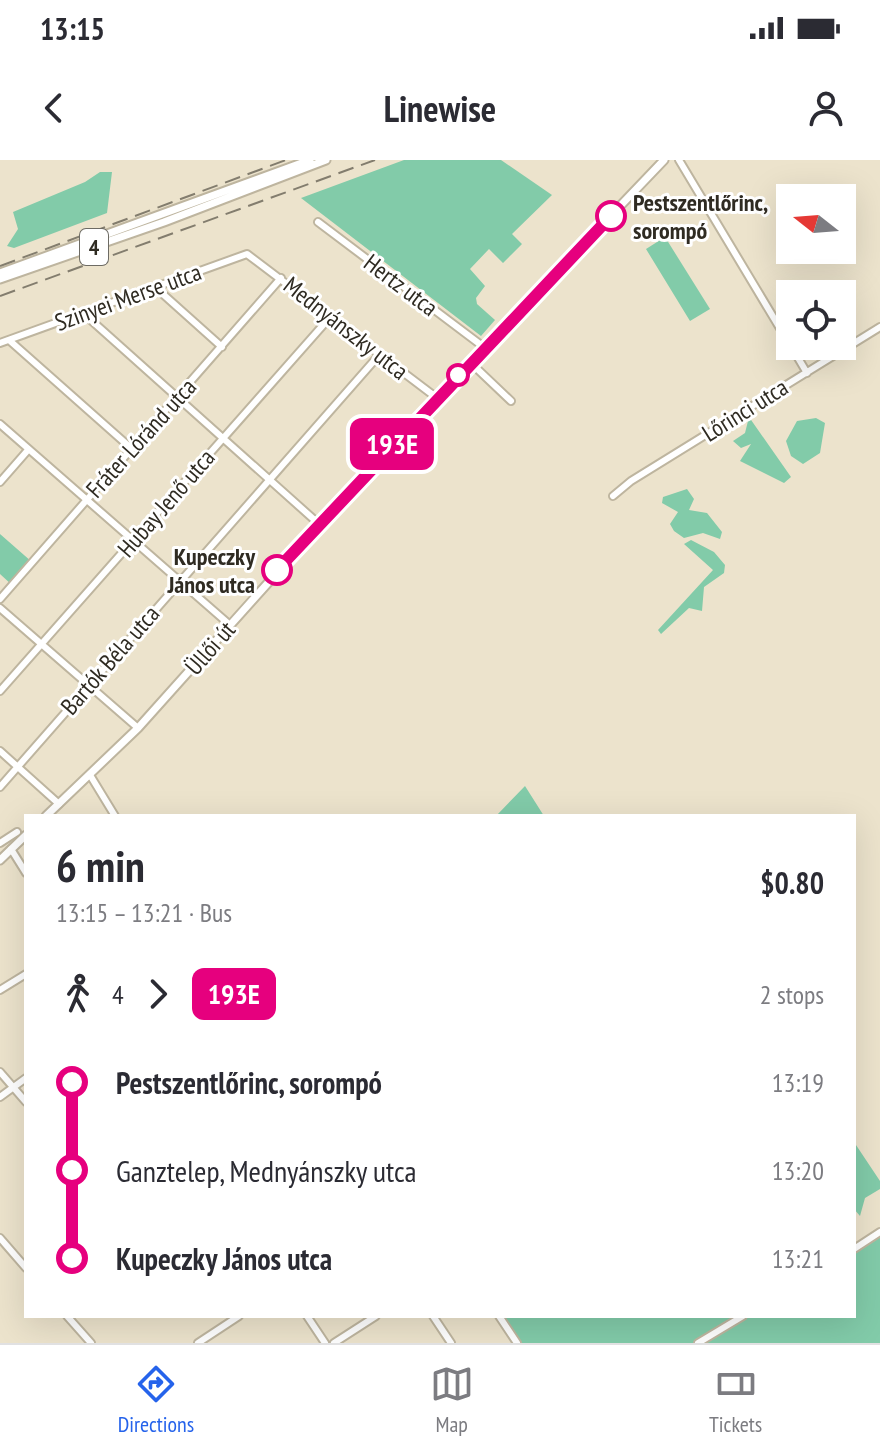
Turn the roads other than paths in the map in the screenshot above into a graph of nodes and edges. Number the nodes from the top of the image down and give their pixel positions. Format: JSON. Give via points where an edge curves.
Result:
{"nodes":[{"id":1,"x":310,"y":160,"type":"edge"},
{"id":2,"x":326,"y":160,"type":"edge"},
{"id":3,"x":664,"y":160,"type":"edge"},
{"id":4,"x":679,"y":160,"type":"edge"},
{"id":5,"x":318,"y":222,"type":"dead end"},
{"id":6,"x":256,"y":258,"type":"joint"},
{"id":7,"x":0,"y":276,"type":"edge"},
{"id":8,"x":281,"y":278,"type":"junction"},
{"id":9,"x":155,"y":287,"type":"junction"},
{"id":10,"x":83,"y":313,"type":"junction"},
{"id":11,"x":332,"y":315,"type":"junction"},
{"id":12,"x":776,"y":322,"type":"edge"},
{"id":13,"x":880,"y":327,"type":"edge"},
{"id":14,"x":9,"y":340,"type":"junction"},
{"id":15,"x":0,"y":343,"type":"edge"},
{"id":16,"x":222,"y":347,"type":"junction"},
{"id":17,"x":485,"y":348,"type":"junction"},
{"id":18,"x":380,"y":354,"type":"junction"},
{"id":19,"x":799,"y":360,"type":"edge"},
{"id":20,"x":471,"y":363,"type":"junction"},
{"id":21,"x":807,"y":373,"type":"junction"},
{"id":22,"x":177,"y":398,"type":"junction"},
{"id":23,"x":437,"y":398,"type":"junction"},
{"id":24,"x":511,"y":401,"type":"dead end"},
{"id":25,"x":0,"y":424,"type":"edge"},
{"id":26,"x":223,"y":438,"type":"junction"},
{"id":27,"x":132,"y":449,"type":"junction"},
{"id":28,"x":28,"y":450,"type":"junction"},
{"id":29,"x":270,"y":480,"type":"junction"},
{"id":30,"x":0,"y":482,"type":"edge"},
{"id":31,"x":613,"y":496,"type":"dead end"},
{"id":32,"x":86,"y":500,"type":"junction"},
{"id":33,"x":319,"y":524,"type":"junction"},
{"id":34,"x":132,"y":542,"type":"junction"},
{"id":35,"x":179,"y":581,"type":"junction"},
{"id":36,"x":0,"y":599,"type":"edge"},
{"id":37,"x":0,"y":608,"type":"edge"},
{"id":38,"x":230,"y":625,"type":"junction"},
{"id":39,"x":42,"y":645,"type":"junction"},
{"id":40,"x":88,"y":685,"type":"junction"},
{"id":41,"x":0,"y":691,"type":"edge"},
{"id":42,"x":138,"y":728,"type":"junction"},
{"id":43,"x":0,"y":751,"type":"edge"},
{"id":44,"x":17,"y":766,"type":"junction"},
{"id":45,"x":90,"y":775,"type":"junction"},
{"id":46,"x":0,"y":787,"type":"edge"},
{"id":47,"x":59,"y":804,"type":"junction"},
{"id":48,"x":48,"y":814,"type":"edge"},
{"id":49,"x":114,"y":814,"type":"edge"},
{"id":50,"x":17,"y":832,"type":"dead end"},
{"id":51,"x":24,"y":837,"type":"edge"},
{"id":52,"x":0,"y":843,"type":"edge"},
{"id":53,"x":11,"y":849,"type":"junction"},
{"id":54,"x":0,"y":860,"type":"edge"},
{"id":55,"x":24,"y":870,"type":"edge"},
{"id":56,"x":24,"y":975,"type":"edge"},
{"id":57,"x":0,"y":990,"type":"edge"},
{"id":58,"x":0,"y":1072,"type":"edge"},
{"id":59,"x":24,"y":1079,"type":"edge"},
{"id":60,"x":12,"y":1086,"type":"junction"},
{"id":61,"x":0,"y":1097,"type":"edge"},
{"id":62,"x":24,"y":1100,"type":"edge"},
{"id":63,"x":880,"y":1232,"type":"edge"},
{"id":64,"x":0,"y":1238,"type":"edge"},
{"id":65,"x":856,"y":1248,"type":"edge"},
{"id":66,"x":24,"y":1266,"type":"edge"},
{"id":67,"x":69,"y":1318,"type":"edge"},
{"id":68,"x":236,"y":1318,"type":"edge"},
{"id":69,"x":308,"y":1318,"type":"edge"},
{"id":70,"x":373,"y":1318,"type":"edge"},
{"id":71,"x":434,"y":1318,"type":"edge"},
{"id":72,"x":500,"y":1318,"type":"edge"},
{"id":73,"x":740,"y":1318,"type":"edge"},
{"id":74,"x":91,"y":1343,"type":"edge"},
{"id":75,"x":198,"y":1343,"type":"edge"},
{"id":76,"x":325,"y":1343,"type":"edge"},
{"id":77,"x":334,"y":1343,"type":"edge"},
{"id":78,"x":451,"y":1343,"type":"edge"},
{"id":79,"x":517,"y":1343,"type":"edge"},
{"id":80,"x":698,"y":1343,"type":"edge"}],
"edges":[{"from":1,"to":7,"type":"main road","number":"4"},
{"from":2,"to":7,"type":"main road","number":"4","via":[[147,228]]},
{"from":3,"to":17,"type":"main road","name":"Üllői út"},
{"from":4,"to":12,"type":"street"},
{"from":5,"to":17,"type":"street","name":"Hertz utca"},
{"from":6,"to":8,"type":"street","name":"Mednyánszky utca"},
{"from":6,"to":9,"type":"street","name":"Szinyei Merse utca","via":[[243,255]]},
{"from":8,"to":11,"type":"street","name":"Mednyánszky utca"},
{"from":8,"to":16,"type":"street","name":"Fráter Lóránd utca"},
{"from":9,"to":10,"type":"street","name":"Szinyei Merse utca"},
{"from":9,"to":16,"type":"street"},
{"from":10,"to":14,"type":"street","name":"Szinyei Merse utca"},
{"from":10,"to":22,"type":"street"},
{"from":11,"to":18,"type":"street","name":"Mednyánszky utca"},
{"from":11,"to":26,"type":"street","name":"Hubay Jenő utca"},
{"from":13,"to":21,"type":"street","name":"Lőrinci utca"},
{"from":14,"to":15,"type":"street","name":"Szinyei Merse utca"},
{"from":14,"to":27,"type":"street"},
{"from":16,"to":22,"type":"street","name":"Fráter Lóránd utca"},
{"from":17,"to":20,"type":"main road","name":"Üllői út"},
{"from":18,"to":23,"type":"street","name":"Mednyánszky utca"},
{"from":18,"to":29,"type":"street","name":"Bartók Béla utca"},
{"from":19,"to":21,"type":"street"},
{"from":20,"to":23,"type":"main road","name":"Üllői út"},
{"from":20,"to":24,"type":"street"},
{"from":21,"to":31,"type":"street","name":"Lőrinci utca"},
{"from":22,"to":26,"type":"street"},
{"from":22,"to":27,"type":"street","name":"Fráter Lóránd utca"},
{"from":23,"to":33,"type":"main road","name":"Üllői út"},
{"from":25,"to":28,"type":"street"},
{"from":26,"to":29,"type":"street"},
{"from":26,"to":34,"type":"street","name":"Hubay Jenő utca"},
{"from":27,"to":32,"type":"street","name":"Fráter Lóránd utca"},
{"from":28,"to":30,"type":"street"},
{"from":28,"to":32,"type":"street"},
{"from":29,"to":33,"type":"street"},
{"from":29,"to":35,"type":"street","name":"Bartók Béla utca"},
{"from":32,"to":34,"type":"street"},
{"from":32,"to":36,"type":"street","name":"Fráter Lóránd utca"},
{"from":33,"to":38,"type":"main road","name":"Üllői út"},
{"from":34,"to":35,"type":"street"},
{"from":34,"to":39,"type":"street","name":"Hubay Jenő utca"},
{"from":35,"to":38,"type":"street"},
{"from":35,"to":40,"type":"street","name":"Bartók Béla utca"},
{"from":37,"to":39,"type":"street"},
{"from":38,"to":42,"type":"main road","name":"Üllői út"},
{"from":39,"to":40,"type":"street"},
{"from":39,"to":41,"type":"street","name":"Hubay Jenő utca"},
{"from":40,"to":42,"type":"street"},
{"from":40,"to":44,"type":"street","name":"Bartók Béla utca"},
{"from":42,"to":45,"type":"main road","name":"Üllői út"},
{"from":43,"to":44,"type":"street"},
{"from":44,"to":46,"type":"street","name":"Bartók Béla utca"},
{"from":44,"to":47,"type":"street"},
{"from":45,"to":47,"type":"main road","name":"Üllői út"},
{"from":45,"to":49,"type":"street"},
{"from":47,"to":48,"type":"main road","name":"Üllői út"},
{"from":50,"to":52,"type":"street"},
{"from":51,"to":53,"type":"main road"},
{"from":53,"to":54,"type":"main road"},
{"from":53,"to":55,"type":"street"},
{"from":56,"to":57,"type":"street"},
{"from":58,"to":60,"type":"street"},
{"from":59,"to":60,"type":"street"},
{"from":60,"to":61,"type":"street"},
{"from":60,"to":62,"type":"street"},
{"from":63,"to":65,"type":"street"},
{"from":64,"to":66,"type":"street"},
{"from":67,"to":74,"type":"street"},
{"from":68,"to":75,"type":"street"},
{"from":69,"to":76,"type":"street"},
{"from":70,"to":77,"type":"street"},
{"from":71,"to":78,"type":"street"},
{"from":72,"to":79,"type":"street"},
{"from":73,"to":80,"type":"street"}]}
